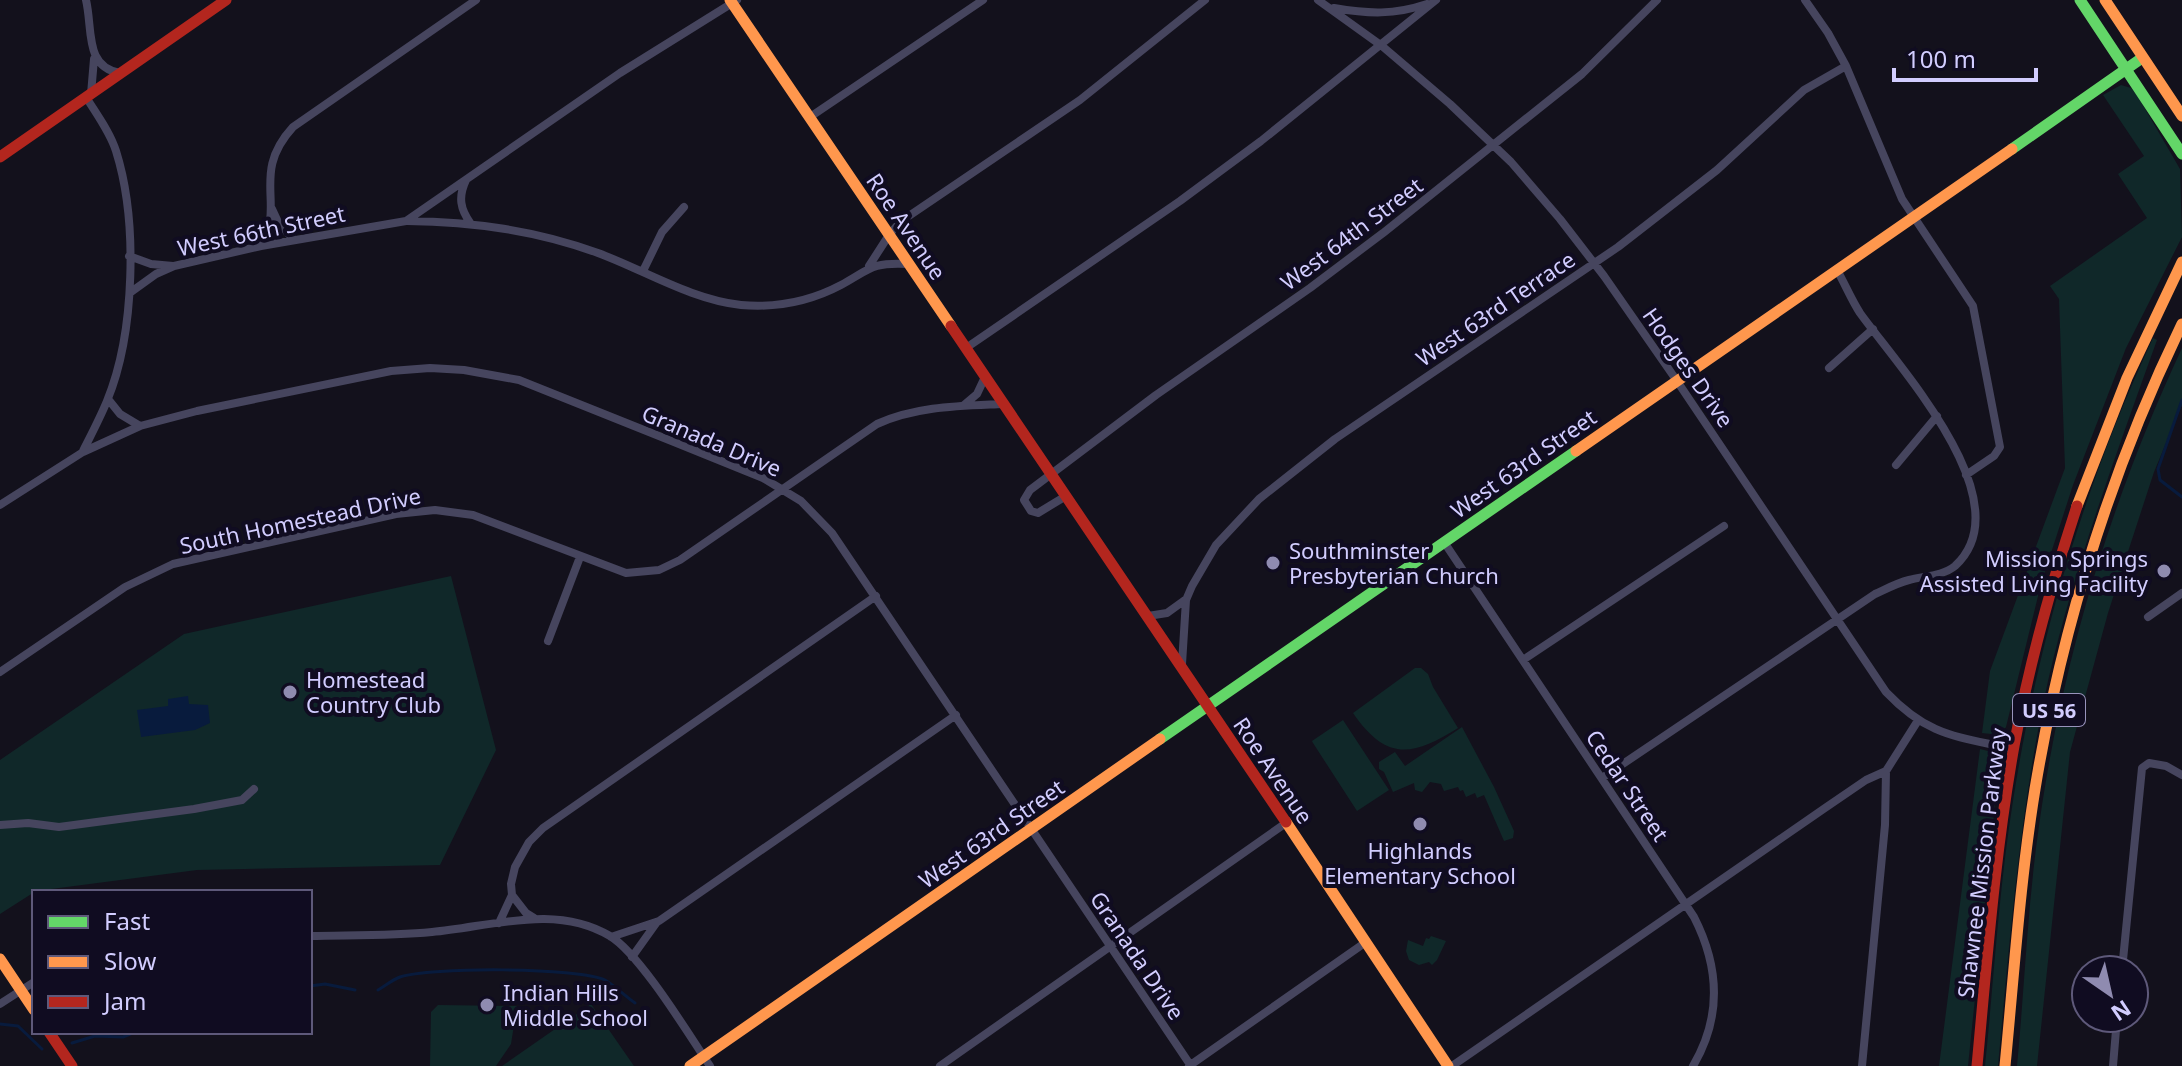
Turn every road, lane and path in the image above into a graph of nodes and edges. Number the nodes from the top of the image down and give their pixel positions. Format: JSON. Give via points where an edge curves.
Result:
{"nodes":[{"id":1,"x":86,"y":0,"type":"edge"},
{"id":2,"x":226,"y":0,"type":"edge"},
{"id":3,"x":476,"y":0,"type":"edge"},
{"id":4,"x":983,"y":0,"type":"edge"},
{"id":5,"x":1205,"y":0,"type":"edge"},
{"id":6,"x":1318,"y":0,"type":"edge"},
{"id":7,"x":1436,"y":0,"type":"edge"},
{"id":8,"x":1657,"y":0,"type":"edge"},
{"id":9,"x":1805,"y":0,"type":"edge"},
{"id":10,"x":2080,"y":0,"type":"edge"},
{"id":11,"x":2105,"y":0,"type":"edge"},
{"id":12,"x":733,"y":1,"type":"edge"},
{"id":13,"x":213,"y":5,"type":"edge"},
{"id":14,"x":1330,"y":7,"type":"junction"},
{"id":15,"x":1382,"y":46,"type":"junction"},
{"id":16,"x":94,"y":58,"type":"junction"},
{"id":17,"x":2142,"y":58,"type":"junction"},
{"id":18,"x":1846,"y":66,"type":"junction"},
{"id":19,"x":2127,"y":69,"type":"junction"},
{"id":20,"x":121,"y":73,"type":"junction"},
{"id":21,"x":89,"y":96,"type":"junction"},
{"id":22,"x":2182,"y":116,"type":"edge"},
{"id":23,"x":810,"y":117,"type":"junction"},
{"id":24,"x":1494,"y":145,"type":"junction"},
{"id":25,"x":2182,"y":154,"type":"edge"},
{"id":26,"x":0,"y":157,"type":"edge"},
{"id":27,"x":467,"y":180,"type":"junction"},
{"id":28,"x":271,"y":205,"type":"junction"},
{"id":29,"x":684,"y":207,"type":"dead end"},
{"id":30,"x":1914,"y":217,"type":"junction"},
{"id":31,"x":406,"y":221,"type":"junction"},
{"id":32,"x":471,"y":224,"type":"junction"},
{"id":33,"x":889,"y":235,"type":"junction"},
{"id":34,"x":294,"y":240,"type":"junction"},
{"id":35,"x":261,"y":246,"type":"junction"},
{"id":36,"x":129,"y":256,"type":"junction"},
{"id":37,"x":2182,"y":262,"type":"edge"},
{"id":38,"x":1594,"y":263,"type":"junction"},
{"id":39,"x":908,"y":264,"type":"junction"},
{"id":40,"x":174,"y":266,"type":"junction"},
{"id":41,"x":869,"y":266,"type":"junction"},
{"id":42,"x":1837,"y":270,"type":"junction"},
{"id":43,"x":643,"y":271,"type":"junction"},
{"id":44,"x":131,"y":292,"type":"junction"},
{"id":45,"x":2182,"y":324,"type":"edge"},
{"id":46,"x":1873,"y":329,"type":"junction"},
{"id":47,"x":966,"y":348,"type":"junction"},
{"id":48,"x":1829,"y":368,"type":"dead end"},
{"id":49,"x":985,"y":377,"type":"junction"},
{"id":50,"x":1677,"y":381,"type":"junction"},
{"id":51,"x":108,"y":399,"type":"junction"},
{"id":52,"x":1003,"y":404,"type":"junction"},
{"id":53,"x":963,"y":406,"type":"junction"},
{"id":54,"x":1937,"y":416,"type":"junction"},
{"id":55,"x":140,"y":426,"type":"junction"},
{"id":56,"x":83,"y":452,"type":"junction"},
{"id":57,"x":1896,"y":465,"type":"dead end"},
{"id":58,"x":1051,"y":474,"type":"junction"},
{"id":59,"x":1966,"y":475,"type":"junction"},
{"id":60,"x":782,"y":490,"type":"junction"},
{"id":61,"x":1066,"y":496,"type":"junction"},
{"id":62,"x":0,"y":505,"type":"edge"},
{"id":63,"x":1724,"y":526,"type":"dead end"},
{"id":64,"x":1444,"y":542,"type":"junction"},
{"id":65,"x":580,"y":557,"type":"junction"},
{"id":66,"x":2182,"y":593,"type":"edge"},
{"id":67,"x":876,"y":596,"type":"junction"},
{"id":68,"x":1186,"y":600,"type":"junction"},
{"id":69,"x":1148,"y":616,"type":"junction"},
{"id":70,"x":2148,"y":617,"type":"dead end"},
{"id":71,"x":1837,"y":620,"type":"junction"},
{"id":72,"x":548,"y":641,"type":"dead end"},
{"id":73,"x":1523,"y":660,"type":"junction"},
{"id":74,"x":1182,"y":665,"type":"junction"},
{"id":75,"x":0,"y":672,"type":"edge"},
{"id":76,"x":1207,"y":705,"type":"junction"},
{"id":77,"x":956,"y":715,"type":"junction"},
{"id":78,"x":1917,"y":722,"type":"junction"},
{"id":79,"x":2013,"y":749,"type":"junction"},
{"id":80,"x":1886,"y":771,"type":"junction"},
{"id":81,"x":2182,"y":775,"type":"edge"},
{"id":82,"x":1602,"y":778,"type":"junction"},
{"id":83,"x":254,"y":789,"type":"dead end"},
{"id":84,"x":1286,"y":823,"type":"junction"},
{"id":85,"x":0,"y":825,"type":"edge"},
{"id":86,"x":1033,"y":829,"type":"junction"},
{"id":87,"x":512,"y":895,"type":"junction"},
{"id":88,"x":1685,"y":904,"type":"junction"},
{"id":89,"x":535,"y":918,"type":"junction"},
{"id":90,"x":659,"y":921,"type":"junction"},
{"id":91,"x":499,"y":923,"type":"junction"},
{"id":92,"x":312,"y":936,"type":"edge"},
{"id":93,"x":611,"y":937,"type":"junction"},
{"id":94,"x":1366,"y":942,"type":"junction"},
{"id":95,"x":1111,"y":947,"type":"junction"},
{"id":96,"x":2124,"y":954,"type":"edge"},
{"id":97,"x":632,"y":957,"type":"junction"},
{"id":98,"x":0,"y":959,"type":"edge"},
{"id":99,"x":32,"y":983,"type":"edge"},
{"id":100,"x":21,"y":990,"type":"junction"},
{"id":101,"x":0,"y":1004,"type":"edge"},
{"id":102,"x":32,"y":1007,"type":"edge"},
{"id":103,"x":50,"y":1034,"type":"edge"},
{"id":104,"x":2116,"y":1034,"type":"edge"},
{"id":105,"x":707,"y":1061,"type":"edge"},
{"id":106,"x":72,"y":1066,"type":"edge"},
{"id":107,"x":690,"y":1066,"type":"edge"},
{"id":108,"x":940,"y":1066,"type":"edge"},
{"id":109,"x":1190,"y":1066,"type":"edge"},
{"id":110,"x":1450,"y":1066,"type":"edge"},
{"id":111,"x":1693,"y":1066,"type":"edge"},
{"id":112,"x":1862,"y":1066,"type":"edge"},
{"id":113,"x":1977,"y":1066,"type":"edge"},
{"id":114,"x":2005,"y":1066,"type":"edge"},
{"id":115,"x":2113,"y":1066,"type":"edge"}],
"edges":[{"from":1,"to":16,"type":"street"},
{"from":2,"to":13,"type":"main road"},
{"from":3,"to":28,"type":"street","via":[[293,127],[270,166]]},
{"from":4,"to":23,"type":"street"},
{"from":5,"to":33,"type":"street","via":[[1092,91],[900,222]]},
{"from":6,"to":14,"type":"street","name":"Hodges Drive"},
{"from":7,"to":14,"type":"street","via":[[1402,13]]},
{"from":7,"to":15,"type":"street"},
{"from":8,"to":24,"type":"street","name":"West 64th Street","via":[[1582,74]]},
{"from":9,"to":18,"type":"street"},
{"from":10,"to":19,"type":"main road"},
{"from":11,"to":17,"type":"main road"},
{"from":12,"to":23,"type":"main road","name":"Roe Avenue"},
{"from":12,"to":27,"type":"street","name":"West 66th Street"},
{"from":13,"to":20,"type":"main road"},
{"from":14,"to":15,"type":"street","name":"Hodges Drive"},
{"from":15,"to":24,"type":"street","name":"Hodges Drive"},
{"from":15,"to":47,"type":"street","via":[[1180,201]]},
{"from":16,"to":20,"type":"street","via":[[105,69]]},
{"from":16,"to":21,"type":"street"},
{"from":17,"to":19,"type":"main road","name":"West 63rd Street"},
{"from":17,"to":22,"type":"main road"},
{"from":18,"to":30,"type":"street"},
{"from":18,"to":38,"type":"street","name":"West 63rd Terrace","via":[[1804,90],[1681,199]]},
{"from":19,"to":25,"type":"main road"},
{"from":19,"to":30,"type":"main road","name":"West 63rd Street"},
{"from":20,"to":21,"type":"main road"},
{"from":21,"to":26,"type":"main road"},
{"from":21,"to":36,"type":"street","via":[[115,149]]},
{"from":23,"to":33,"type":"main road","name":"Roe Avenue"},
{"from":24,"to":38,"type":"street","name":"Hodges Drive"},
{"from":24,"to":58,"type":"street","name":"West 64th Street","via":[[1334,270]]},
{"from":27,"to":31,"type":"street","name":"West 66th Street"},
{"from":27,"to":32,"type":"street","via":[[460,204]]},
{"from":28,"to":34,"type":"street"},
{"from":28,"to":35,"type":"street"},
{"from":29,"to":43,"type":"street","via":[[662,232]]},
{"from":30,"to":42,"type":"main road","name":"West 63rd Street"},
{"from":30,"to":59,"type":"street","via":[[1973,306],[2000,447]]},
{"from":31,"to":32,"type":"street"},
{"from":31,"to":34,"type":"street","name":"West 66th Street"},
{"from":32,"to":43,"type":"street","via":[[570,243]]},
{"from":33,"to":39,"type":"main road","name":"Roe Avenue"},
{"from":33,"to":41,"type":"street"},
{"from":34,"to":35,"type":"street","name":"West 66th Street"},
{"from":35,"to":40,"type":"street","name":"West 66th Street"},
{"from":36,"to":40,"type":"street"},
{"from":36,"to":44,"type":"street"},
{"from":37,"to":79,"type":"main road","name":"Shawnee Mission Parkway","number":"US 56","via":[[2116,401],[2077,504],[2053,579]]},
{"from":38,"to":50,"type":"street","name":"Hodges Drive"},
{"from":38,"to":68,"type":"street","name":"West 63rd Terrace","via":[[1335,439],[1259,499],[1216,545]]},
{"from":39,"to":41,"type":"street"},
{"from":39,"to":47,"type":"main road","name":"Roe Avenue"},
{"from":40,"to":44,"type":"street","name":"West 66th Street"},
{"from":41,"to":43,"type":"street","via":[[814,297],[769,306],[713,299]]},
{"from":42,"to":46,"type":"street"},
{"from":42,"to":50,"type":"main road","name":"West 63rd Street"},
{"from":44,"to":51,"type":"street"},
{"from":45,"to":114,"type":"main road","name":"Shawnee Mission Parkway","number":"US 56","via":[[2121,464],[2058,672],[2030,823]]},
{"from":46,"to":48,"type":"street"},
{"from":46,"to":54,"type":"street"},
{"from":47,"to":49,"type":"main road","name":"Roe Avenue"},
{"from":49,"to":52,"type":"main road","name":"Roe Avenue"},
{"from":49,"to":53,"type":"street","via":[[977,395]]},
{"from":50,"to":64,"type":"main road","name":"West 63rd Street"},
{"from":50,"to":71,"type":"street","name":"Hodges Drive"},
{"from":51,"to":55,"type":"street"},
{"from":51,"to":56,"type":"street"},
{"from":52,"to":53,"type":"street","name":"South Homestead Drive"},
{"from":52,"to":58,"type":"main road","name":"Roe Avenue"},
{"from":53,"to":60,"type":"street","name":"South Homestead Drive","via":[[907,412],[877,424]]},
{"from":54,"to":57,"type":"street"},
{"from":54,"to":59,"type":"street"},
{"from":55,"to":56,"type":"street","name":"Granada Drive"},
{"from":55,"to":60,"type":"street","name":"Granada Drive","via":[[391,371],[464,370],[544,389]]},
{"from":56,"to":62,"type":"street"},
{"from":58,"to":61,"type":"main road","name":"Roe Avenue"},
{"from":58,"to":61,"type":"street","via":[[1025,495],[1027,508],[1042,512]]},
{"from":59,"to":71,"type":"street","via":[[1975,502],[1975,528],[1955,566],[1893,585]]},
{"from":60,"to":65,"type":"street","name":"South Homestead Drive","via":[[659,570],[626,573]]},
{"from":60,"to":67,"type":"street","name":"Granada Drive","via":[[801,501],[832,533]]},
{"from":61,"to":69,"type":"main road","name":"Roe Avenue"},
{"from":63,"to":73,"type":"street"},
{"from":64,"to":73,"type":"street","name":"Cedar Street"},
{"from":64,"to":76,"type":"main road","name":"West 63rd Street"},
{"from":65,"to":72,"type":"street"},
{"from":65,"to":75,"type":"street","name":"South Homestead Drive","via":[[473,515],[435,510],[396,514],[173,564],[125,587]]},
{"from":66,"to":70,"type":"street"},
{"from":67,"to":77,"type":"street","name":"Granada Drive"},
{"from":67,"to":87,"type":"street","via":[[543,828],[515,867]]},
{"from":68,"to":69,"type":"street","via":[[1167,613]]},
{"from":68,"to":74,"type":"street","name":"West 63rd Terrace"},
{"from":69,"to":74,"type":"main road","name":"Roe Avenue"},
{"from":71,"to":78,"type":"street","name":"Hodges Drive","via":[[1886,692]]},
{"from":71,"to":82,"type":"street"},
{"from":73,"to":82,"type":"street","name":"Cedar Street"},
{"from":74,"to":76,"type":"main road","name":"Roe Avenue"},
{"from":76,"to":84,"type":"main road","name":"Roe Avenue"},
{"from":76,"to":86,"type":"main road","name":"West 63rd Street"},
{"from":77,"to":86,"type":"street","name":"Granada Drive"},
{"from":77,"to":90,"type":"street"},
{"from":78,"to":79,"type":"street","name":"Hodges Drive"},
{"from":78,"to":80,"type":"street"},
{"from":79,"to":113,"type":"main road","name":"Shawnee Mission Parkway","number":"US 56"},
{"from":80,"to":88,"type":"street"},
{"from":80,"to":112,"type":"street"},
{"from":81,"to":96,"type":"street","via":[[2149,763],[2142,768]]},
{"from":82,"to":88,"type":"street","name":"Cedar Street"},
{"from":83,"to":85,"type":"street","via":[[242,800],[194,809],[59,827]]},
{"from":84,"to":94,"type":"main road","name":"Roe Avenue"},
{"from":84,"to":95,"type":"street"},
{"from":86,"to":95,"type":"street","name":"Granada Drive"},
{"from":86,"to":105,"type":"main road","name":"West 63rd Street"},
{"from":87,"to":89,"type":"street"},
{"from":87,"to":91,"type":"street"},
{"from":88,"to":110,"type":"street"},
{"from":88,"to":111,"type":"street","name":"Cedar Street","via":[[1708,949],[1715,989],[1710,1028]]},
{"from":89,"to":91,"type":"street"},
{"from":89,"to":93,"type":"street","via":[[564,921]]},
{"from":90,"to":93,"type":"street"},
{"from":90,"to":97,"type":"street"},
{"from":91,"to":92,"type":"street","via":[[421,933]]},
{"from":93,"to":97,"type":"street"},
{"from":94,"to":109,"type":"street"},
{"from":94,"to":110,"type":"main road","name":"Roe Avenue"},
{"from":95,"to":108,"type":"street"},
{"from":95,"to":109,"type":"street","name":"Granada Drive"},
{"from":97,"to":105,"type":"street"},
{"from":98,"to":100,"type":"main road"},
{"from":99,"to":100,"type":"street"},
{"from":100,"to":101,"type":"street"},
{"from":100,"to":102,"type":"main road"},
{"from":103,"to":106,"type":"main road"},
{"from":104,"to":115,"type":"street"},
{"from":105,"to":107,"type":"main road","name":"West 63rd Street"}]}
